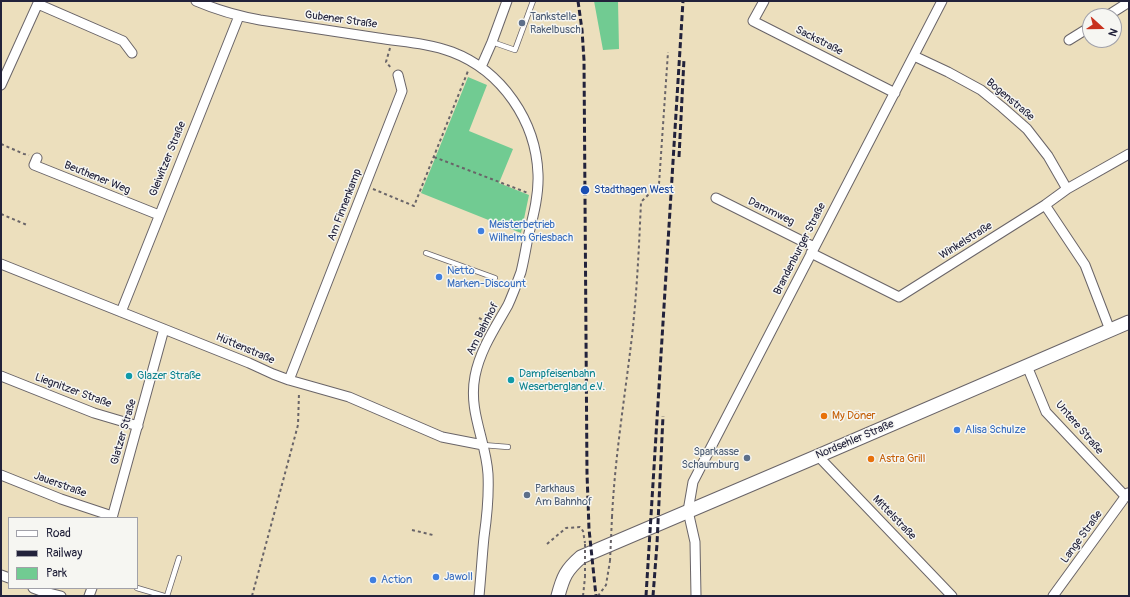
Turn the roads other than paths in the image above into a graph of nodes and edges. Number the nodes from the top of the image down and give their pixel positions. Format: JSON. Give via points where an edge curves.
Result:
{"nodes":[{"id":1,"x":196,"y":1,"type":"edge"},
{"id":2,"x":507,"y":1,"type":"edge"},
{"id":3,"x":533,"y":1,"type":"edge"},
{"id":4,"x":764,"y":1,"type":"edge"},
{"id":5,"x":942,"y":1,"type":"edge"},
{"id":6,"x":38,"y":2,"type":"edge"},
{"id":7,"x":1129,"y":2,"type":"edge"},
{"id":8,"x":1120,"y":8,"type":"edge"},
{"id":9,"x":239,"y":16,"type":"junction"},
{"id":10,"x":1082,"y":32,"type":"edge"},
{"id":11,"x":1069,"y":40,"type":"dead end"},
{"id":12,"x":492,"y":42,"type":"junction"},
{"id":13,"x":132,"y":53,"type":"dead end"},
{"id":14,"x":914,"y":56,"type":"junction"},
{"id":15,"x":481,"y":67,"type":"junction"},
{"id":16,"x":398,"y":75,"type":"road end"},
{"id":17,"x":1,"y":86,"type":"edge"},
{"id":18,"x":895,"y":93,"type":"junction"},
{"id":19,"x":1129,"y":154,"type":"edge"},
{"id":20,"x":37,"y":158,"type":"road end"},
{"id":21,"x":1067,"y":189,"type":"junction"},
{"id":22,"x":716,"y":198,"type":"dead end"},
{"id":23,"x":1044,"y":205,"type":"junction"},
{"id":24,"x":159,"y":215,"type":"junction"},
{"id":25,"x":813,"y":250,"type":"junction"},
{"id":26,"x":426,"y":253,"type":"dead end"},
{"id":27,"x":1,"y":264,"type":"edge"},
{"id":28,"x":495,"y":278,"type":"dead end"},
{"id":29,"x":121,"y":312,"type":"junction"},
{"id":30,"x":1129,"y":322,"type":"edge"},
{"id":31,"x":164,"y":329,"type":"junction"},
{"id":32,"x":1110,"y":330,"type":"junction"},
{"id":33,"x":1027,"y":366,"type":"junction"},
{"id":34,"x":1,"y":376,"type":"edge"},
{"id":35,"x":289,"y":380,"type":"junction"},
{"id":36,"x":138,"y":426,"type":"junction"},
{"id":37,"x":483,"y":445,"type":"junction"},
{"id":38,"x":508,"y":447,"type":"dead end"},
{"id":39,"x":818,"y":456,"type":"junction"},
{"id":40,"x":1,"y":475,"type":"edge"},
{"id":41,"x":1127,"y":494,"type":"edge"},
{"id":42,"x":688,"y":511,"type":"junction"},
{"id":43,"x":112,"y":517,"type":"edge"},
{"id":44,"x":179,"y":558,"type":"dead end"},
{"id":45,"x":138,"y":588,"type":"edge"},
{"id":46,"x":36,"y":589,"type":"edge"},
{"id":47,"x":61,"y":596,"type":"edge"},
{"id":48,"x":164,"y":596,"type":"edge"},
{"id":49,"x":167,"y":596,"type":"edge"},
{"id":50,"x":479,"y":596,"type":"edge"},
{"id":51,"x":558,"y":596,"type":"edge"},
{"id":52,"x":696,"y":596,"type":"edge"},
{"id":53,"x":952,"y":596,"type":"edge"},
{"id":54,"x":1053,"y":596,"type":"edge"}],
"edges":[{"from":1,"to":9,"type":"street","name":"Gubener Straße"},
{"from":2,"to":12,"type":"street"},
{"from":3,"to":12,"type":"lane","via":[[515,50]]},
{"from":4,"to":18,"type":"street","name":"Sackstraße","via":[[753,21]]},
{"from":5,"to":14,"type":"street","name":"Brandenburger Straße"},
{"from":6,"to":13,"type":"street","via":[[123,41]]},
{"from":6,"to":17,"type":"street"},
{"from":7,"to":8,"type":"street"},
{"from":9,"to":15,"type":"street","name":"Gubener Straße","via":[[422,44],[452,52]]},
{"from":9,"to":24,"type":"street","name":"Gleiwitzer Straße"},
{"from":10,"to":11,"type":"street"},
{"from":12,"to":15,"type":"street"},
{"from":14,"to":18,"type":"street","name":"Brandenburger Straße"},
{"from":14,"to":21,"type":"street","name":"Bogenstraße","via":[[981,90],[1002,107],[1027,129],[1048,156]]},
{"from":15,"to":37,"type":"street","name":"Am Bahnhof","via":[[507,92],[526,121],[536,155],[538,176],[537,197],[521,271],[508,304],[480,356],[475,376],[472,395],[474,414]]},
{"from":16,"to":35,"type":"street","name":"Am Finnenkamp","via":[[402,91]]},
{"from":18,"to":25,"type":"street","name":"Brandenburger Straße"},
{"from":19,"to":21,"type":"street","name":"Winkelstraße"},
{"from":20,"to":24,"type":"street","name":"Beuthener Weg","via":[[34,166]]},
{"from":21,"to":23,"type":"street","name":"Winkelstraße"},
{"from":22,"to":25,"type":"street","name":"Dammweg"},
{"from":23,"to":25,"type":"street","name":"Winkelstraße","via":[[899,297]]},
{"from":23,"to":32,"type":"street","via":[[1085,265]]},
{"from":24,"to":29,"type":"street","name":"Gleiwitzer Straße"},
{"from":25,"to":42,"type":"street","name":"Brandenburger Straße","via":[[693,482]]},
{"from":26,"to":28,"type":"lane"},
{"from":27,"to":29,"type":"street","name":"Hüttenstraße"},
{"from":29,"to":31,"type":"street","name":"Hüttenstraße"},
{"from":30,"to":32,"type":"main road","name":"Nordsehler Straße"},
{"from":31,"to":35,"type":"street","name":"Hüttenstraße"},
{"from":31,"to":36,"type":"street","name":"Glatzer Straße"},
{"from":32,"to":33,"type":"main road","name":"Nordsehler Straße"},
{"from":33,"to":39,"type":"main road","name":"Nordsehler Straße"},
{"from":33,"to":41,"type":"street","name":"Untere Straße","via":[[1046,412]]},
{"from":34,"to":36,"type":"street","name":"Liegnitzer Straße","via":[[94,413]]},
{"from":35,"to":37,"type":"street","name":"Hüttenstraße","via":[[349,397],[442,437]]},
{"from":36,"to":43,"type":"street","name":"Glatzer Straße"},
{"from":37,"to":38,"type":"lane"},
{"from":37,"to":50,"type":"street","name":"Am Bahnhof","via":[[488,471],[488,496]]},
{"from":39,"to":42,"type":"main road","name":"Nordsehler Straße"},
{"from":39,"to":53,"type":"street","name":"Mittelstraße"},
{"from":40,"to":43,"type":"street","name":"Jauerstraße"},
{"from":41,"to":54,"type":"street","name":"Lange Straße"},
{"from":42,"to":51,"type":"main road","name":"Nordsehler Straße","via":[[581,557],[570,567],[562,580]]},
{"from":42,"to":52,"type":"street","via":[[695,542]]},
{"from":44,"to":49,"type":"lane"},
{"from":45,"to":48,"type":"lane"},
{"from":46,"to":47,"type":"street"}]}
